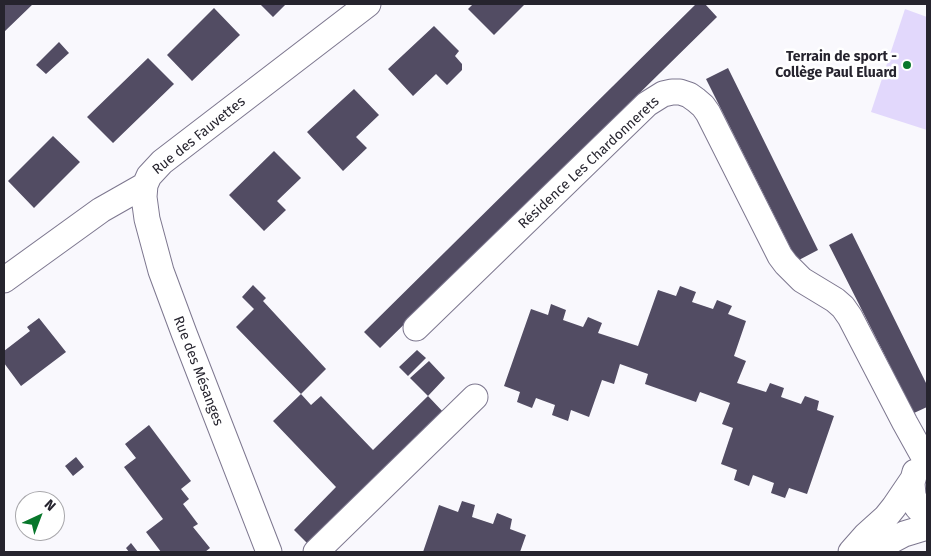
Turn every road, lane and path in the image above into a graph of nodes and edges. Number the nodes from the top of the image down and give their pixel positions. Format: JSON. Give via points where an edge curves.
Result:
{"nodes":[{"id":1,"x":368,"y":4,"type":"edge"},
{"id":2,"x":145,"y":185,"type":"junction"},
{"id":3,"x":4,"y":280,"type":"edge"},
{"id":4,"x":416,"y":328,"type":"dead end"},
{"id":5,"x":475,"y":397,"type":"dead end"},
{"id":6,"x":922,"y":465,"type":"edge"},
{"id":7,"x":927,"y":518,"type":"edge"},
{"id":8,"x":927,"y":527,"type":"edge"},
{"id":9,"x":269,"y":552,"type":"edge"},
{"id":10,"x":316,"y":552,"type":"edge"},
{"id":11,"x":851,"y":552,"type":"edge"},
{"id":12,"x":870,"y":552,"type":"edge"}],
"edges":[{"from":1,"to":2,"type":"street","name":"Rue des Fauvettes","via":[[162,162]]},
{"from":2,"to":3,"type":"street","name":"Rue des Fauvettes","via":[[101,210]]},
{"from":2,"to":9,"type":"street","name":"Rue des Mésanges","via":[[147,220],[161,270]]},
{"from":4,"to":6,"type":"street","name":"Résidence Les Chardonnerets","via":[[647,104],[663,94],[680,92],[696,100],[708,113],[786,264],[802,280],[843,307],[850,317],[905,424]]},
{"from":5,"to":10,"type":"street"},
{"from":6,"to":7,"type":"street","via":[[912,491],[915,503]]},
{"from":6,"to":11,"type":"street","via":[[894,507]]},
{"from":8,"to":12,"type":"street","via":[[904,534]]}]}
